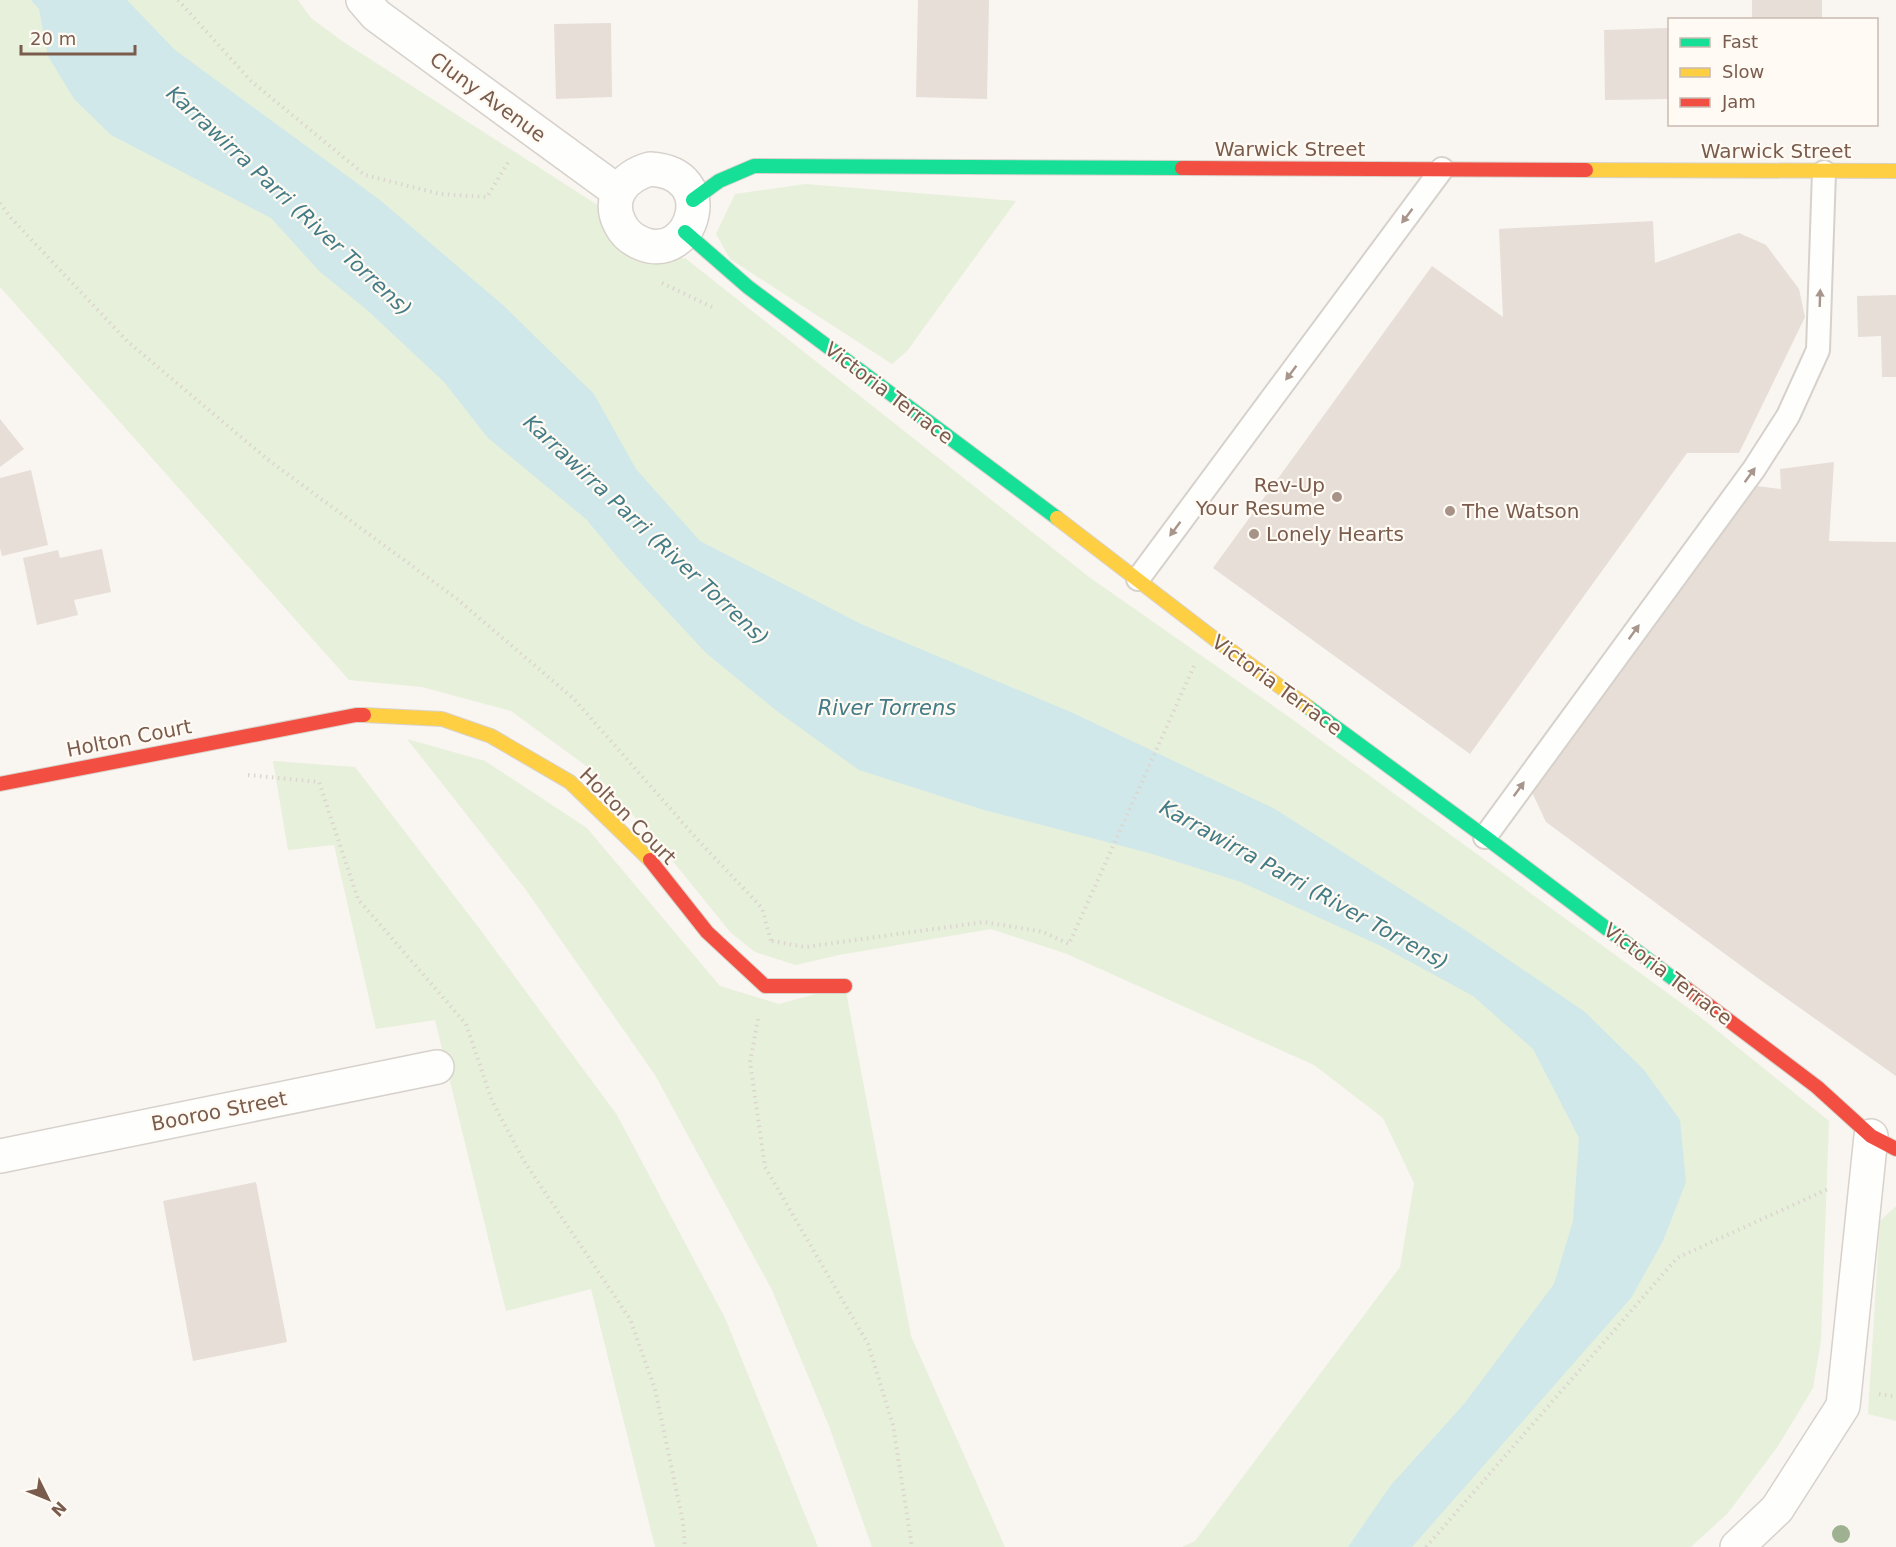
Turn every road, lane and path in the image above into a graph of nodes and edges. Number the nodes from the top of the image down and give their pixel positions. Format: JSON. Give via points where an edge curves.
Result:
{"nodes":[{"id":1,"x":178,"y":0,"type":"edge"},
{"id":2,"x":363,"y":0,"type":"edge"},
{"id":3,"x":510,"y":159,"type":"dead end"},
{"id":4,"x":1442,"y":169,"type":"junction"},
{"id":5,"x":1896,"y":171,"type":"edge"},
{"id":6,"x":1824,"y":172,"type":"junction"},
{"id":7,"x":618,"y":191,"type":"junction"},
{"id":8,"x":693,"y":200,"type":"junction"},
{"id":9,"x":685,"y":231,"type":"junction"},
{"id":10,"x":1138,"y":579,"type":"junction"},
{"id":11,"x":1196,"y":662,"type":"dead end"},
{"id":12,"x":206,"y":743,"type":"junction"},
{"id":13,"x":0,"y":784,"type":"edge"},
{"id":14,"x":1485,"y":837,"type":"junction"},
{"id":15,"x":771,"y":941,"type":"dead end"},
{"id":16,"x":845,"y":986,"type":"dead end"},
{"id":17,"x":437,"y":1067,"type":"dead end"},
{"id":18,"x":1884,"y":1142,"type":"edge"},
{"id":19,"x":0,"y":1155,"type":"edge"},
{"id":20,"x":1868,"y":1170,"type":"junction"},
{"id":21,"x":685,"y":1547,"type":"edge"},
{"id":22,"x":1426,"y":1547,"type":"edge"},
{"id":23,"x":1737,"y":1547,"type":"edge"}],
"edges":[{"from":1,"to":3,"type":"path","via":[[251,81],[364,175],[440,194],[487,197]]},
{"from":2,"to":7,"type":"street","name":"Cluny Avenue","via":[[376,15]]},
{"from":4,"to":6,"type":"street","name":"Warwick Street"},
{"from":4,"to":8,"type":"street","name":"Warwick Street","via":[[754,166],[719,181]]},
{"from":4,"to":10,"type":"lane","one_way":true},
{"from":5,"to":6,"type":"street","name":"Warwick Street"},
{"from":14,"to":6,"type":"lane","one_way":true,"via":[[1754,469],[1788,416],[1818,350]]},
{"from":7,"to":8,"type":"street","via":[[642,171],[664,170],[681,180]]},
{"from":7,"to":9,"type":"street","via":[[617,219],[633,241],[660,246]]},
{"from":8,"to":9,"type":"street","via":[[693,214]]},
{"from":9,"to":10,"type":"street","name":"Victoria Terrace","via":[[748,287]]},
{"from":10,"to":14,"type":"street","name":"Victoria Terrace"},
{"from":11,"to":15,"type":"path","via":[[1069,944],[1043,932],[984,922],[805,947]]},
{"from":12,"to":13,"type":"street","name":"Holton Court"},
{"from":12,"to":16,"type":"street","name":"Holton Court","via":[[356,715],[441,719],[491,736],[570,783],[646,855],[707,932],[765,986]]},
{"from":12,"to":21,"type":"path","via":[[237,774],[319,782],[358,898],[466,1024],[492,1101],[524,1161],[630,1319],[655,1389]]},
{"from":14,"to":18,"type":"street","name":"Victoria Terrace","via":[[1817,1087]]},
{"from":17,"to":19,"type":"street","name":"Booroo Street"},
{"from":18,"to":20,"type":"street","name":"Victoria Terrace"},
{"from":20,"to":22,"type":"path","via":[[1677,1258]]},
{"from":20,"to":23,"type":"street","name":"Victoria Terrace","via":[[1843,1406],[1778,1509]]}]}
